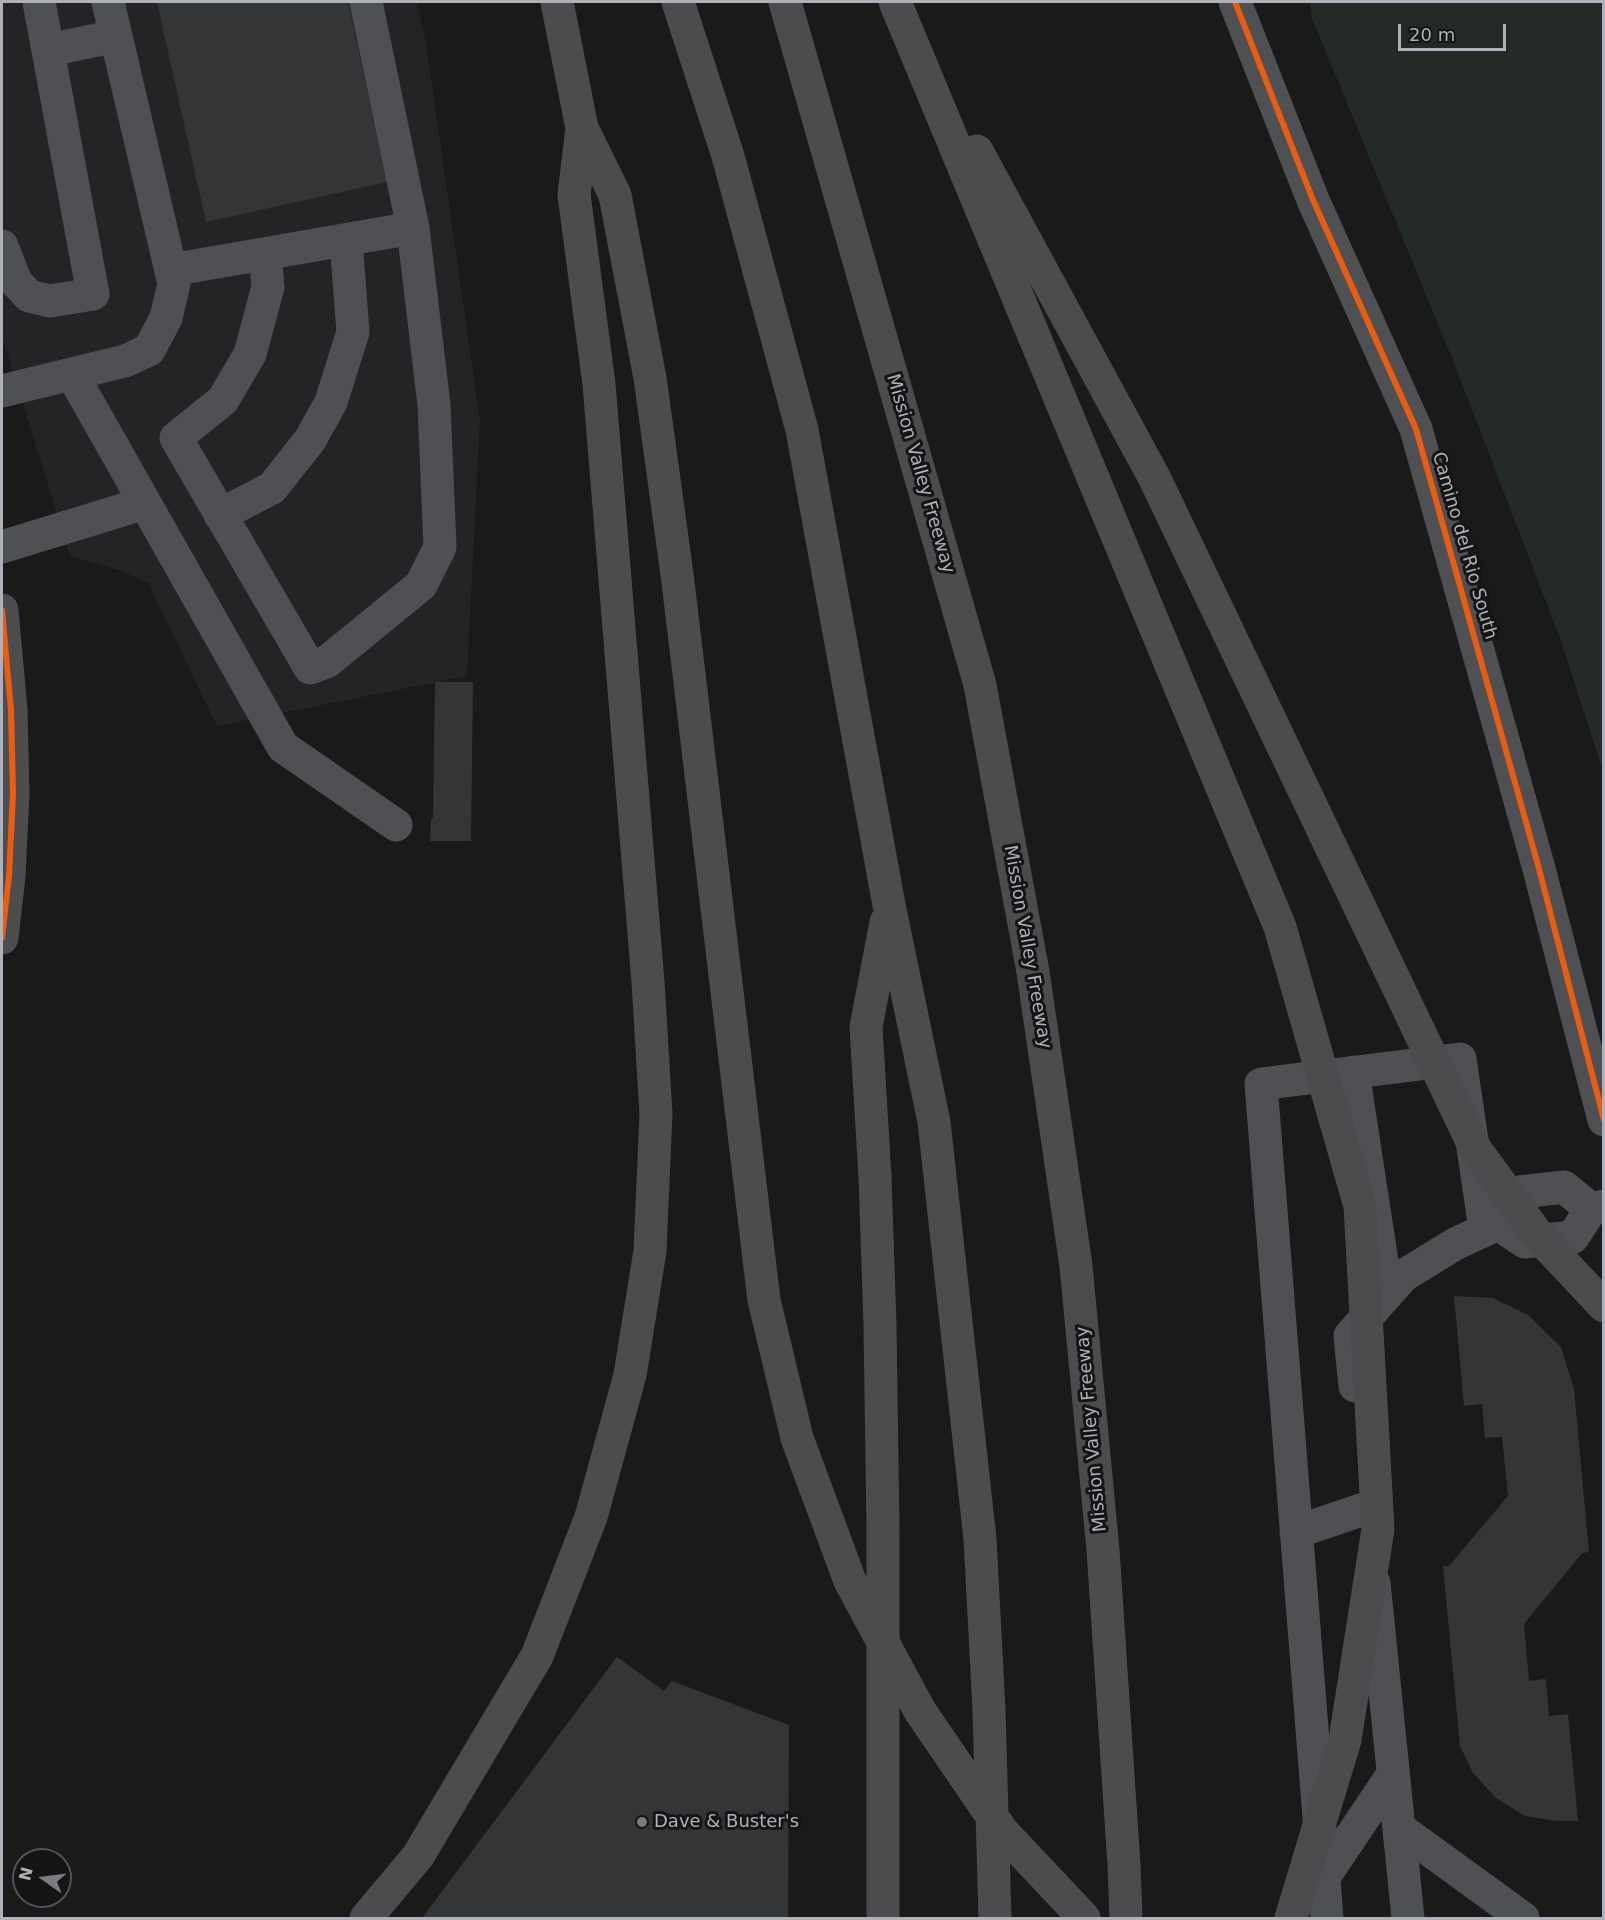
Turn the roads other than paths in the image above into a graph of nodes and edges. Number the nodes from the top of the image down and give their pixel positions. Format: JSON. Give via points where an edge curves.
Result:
{"nodes":[{"id":1,"x":39,"y":2,"type":"edge"},
{"id":2,"x":108,"y":2,"type":"edge"},
{"id":3,"x":366,"y":2,"type":"edge"},
{"id":4,"x":557,"y":2,"type":"edge"},
{"id":5,"x":678,"y":2,"type":"edge"},
{"id":6,"x":785,"y":2,"type":"edge"},
{"id":7,"x":896,"y":2,"type":"edge"},
{"id":8,"x":1235,"y":2,"type":"edge"},
{"id":9,"x":116,"y":36,"type":"junction"},
{"id":10,"x":49,"y":50,"type":"junction"},
{"id":11,"x":582,"y":128,"type":"junction"},
{"id":12,"x":413,"y":228,"type":"junction"},
{"id":13,"x":346,"y":240,"type":"junction"},
{"id":14,"x":2,"y":246,"type":"edge"},
{"id":15,"x":264,"y":254,"type":"junction"},
{"id":16,"x":171,"y":270,"type":"junction"},
{"id":17,"x":72,"y":374,"type":"junction"},
{"id":18,"x":2,"y":391,"type":"edge"},
{"id":19,"x":145,"y":503,"type":"junction"},
{"id":20,"x":220,"y":515,"type":"junction"},
{"id":21,"x":2,"y":547,"type":"edge"},
{"id":22,"x":2,"y":610,"type":"edge"},
{"id":23,"x":396,"y":825,"type":"dead end"},
{"id":24,"x":889,"y":905,"type":"junction"},
{"id":25,"x":2,"y":938,"type":"edge"},
{"id":26,"x":1353,"y":1072,"type":"junction"},
{"id":27,"x":1604,"y":1120,"type":"edge"},
{"id":28,"x":1597,"y":1208,"type":"edge"},
{"id":29,"x":1491,"y":1227,"type":"junction"},
{"id":30,"x":1387,"y":1294,"type":"junction"},
{"id":31,"x":1604,"y":1306,"type":"edge"},
{"id":32,"x":1367,"y":1508,"type":"junction"},
{"id":33,"x":1296,"y":1532,"type":"junction"},
{"id":34,"x":1393,"y":1774,"type":"junction"},
{"id":35,"x":1399,"y":1827,"type":"junction"},
{"id":36,"x":1324,"y":1877,"type":"junction"},
{"id":37,"x":366,"y":1918,"type":"edge"},
{"id":38,"x":883,"y":1918,"type":"edge"},
{"id":39,"x":995,"y":1918,"type":"edge"},
{"id":40,"x":1084,"y":1918,"type":"edge"},
{"id":41,"x":1126,"y":1918,"type":"edge"},
{"id":42,"x":1291,"y":1918,"type":"edge"},
{"id":43,"x":1328,"y":1918,"type":"edge"},
{"id":44,"x":1408,"y":1918,"type":"edge"},
{"id":45,"x":1523,"y":1918,"type":"edge"}],
"edges":[{"from":1,"to":10,"type":"street"},
{"from":2,"to":9,"type":"street"},
{"from":3,"to":12,"type":"street"},
{"from":4,"to":11,"type":"highway"},
{"from":5,"to":24,"type":"highway","via":[[728,156],[802,430]]},
{"from":6,"to":41,"type":"highway","name":"Mission Valley Freeway","via":[[980,685],[1034,972],[1078,1289],[1103,1551]]},
{"from":7,"to":31,"type":"highway","via":[[1154,477],[1476,1150],[1539,1237]]},
{"from":7,"to":42,"type":"highway","via":[[1280,927],[1360,1206],[1378,1529],[1345,1740]]},
{"from":8,"to":27,"type":"street","name":"Camino del Rio South","via":[[1313,200],[1416,429],[1538,865]]},
{"from":9,"to":10,"type":"street"},
{"from":9,"to":16,"type":"street"},
{"from":10,"to":14,"type":"street","via":[[93,294],[50,302],[29,296],[16,282]]},
{"from":11,"to":37,"type":"highway","via":[[574,195],[599,384],[656,1114],[650,1251],[630,1375],[591,1517],[537,1656],[418,1856]]},
{"from":11,"to":40,"type":"highway","via":[[615,195],[650,378],[764,1300],[797,1438],[850,1581],[920,1711],[1002,1830]]},
{"from":12,"to":13,"type":"street"},
{"from":12,"to":20,"type":"street","via":[[434,405],[440,547],[421,585],[328,661],[310,668]]},
{"from":13,"to":15,"type":"street"},
{"from":13,"to":20,"type":"street","via":[[353,332],[332,402],[310,440],[272,488]]},
{"from":15,"to":16,"type":"street"},
{"from":15,"to":20,"type":"street","via":[[268,287],[250,354],[223,400],[176,438]]},
{"from":16,"to":17,"type":"street","via":[[174,284],[166,318],[149,350],[124,361]]},
{"from":17,"to":18,"type":"street"},
{"from":17,"to":19,"type":"street"},
{"from":19,"to":21,"type":"street"},
{"from":19,"to":23,"type":"street","via":[[283,747]]},
{"from":22,"to":25,"type":"main road","via":[[14,794]]},
{"from":24,"to":38,"type":"highway","via":[[866,1027],[880,1325]]},
{"from":24,"to":39,"type":"highway","via":[[934,1122],[979,1527]]},
{"from":26,"to":29,"type":"street","via":[[1460,1059]]},
{"from":26,"to":30,"type":"street"},
{"from":26,"to":33,"type":"street","via":[[1261,1084]]},
{"from":28,"to":29,"type":"street","via":[[1573,1237],[1525,1242]]},
{"from":28,"to":29,"type":"street","via":[[1564,1187],[1520,1192]]},
{"from":29,"to":30,"type":"street","via":[[1403,1276]]},
{"from":30,"to":32,"type":"street","via":[[1350,1336]]},
{"from":32,"to":33,"type":"street"},
{"from":32,"to":34,"type":"street"},
{"from":33,"to":36,"type":"street"},
{"from":34,"to":35,"type":"street"},
{"from":34,"to":36,"type":"street"},
{"from":35,"to":44,"type":"street"},
{"from":35,"to":45,"type":"street"},
{"from":36,"to":43,"type":"street"}]}
